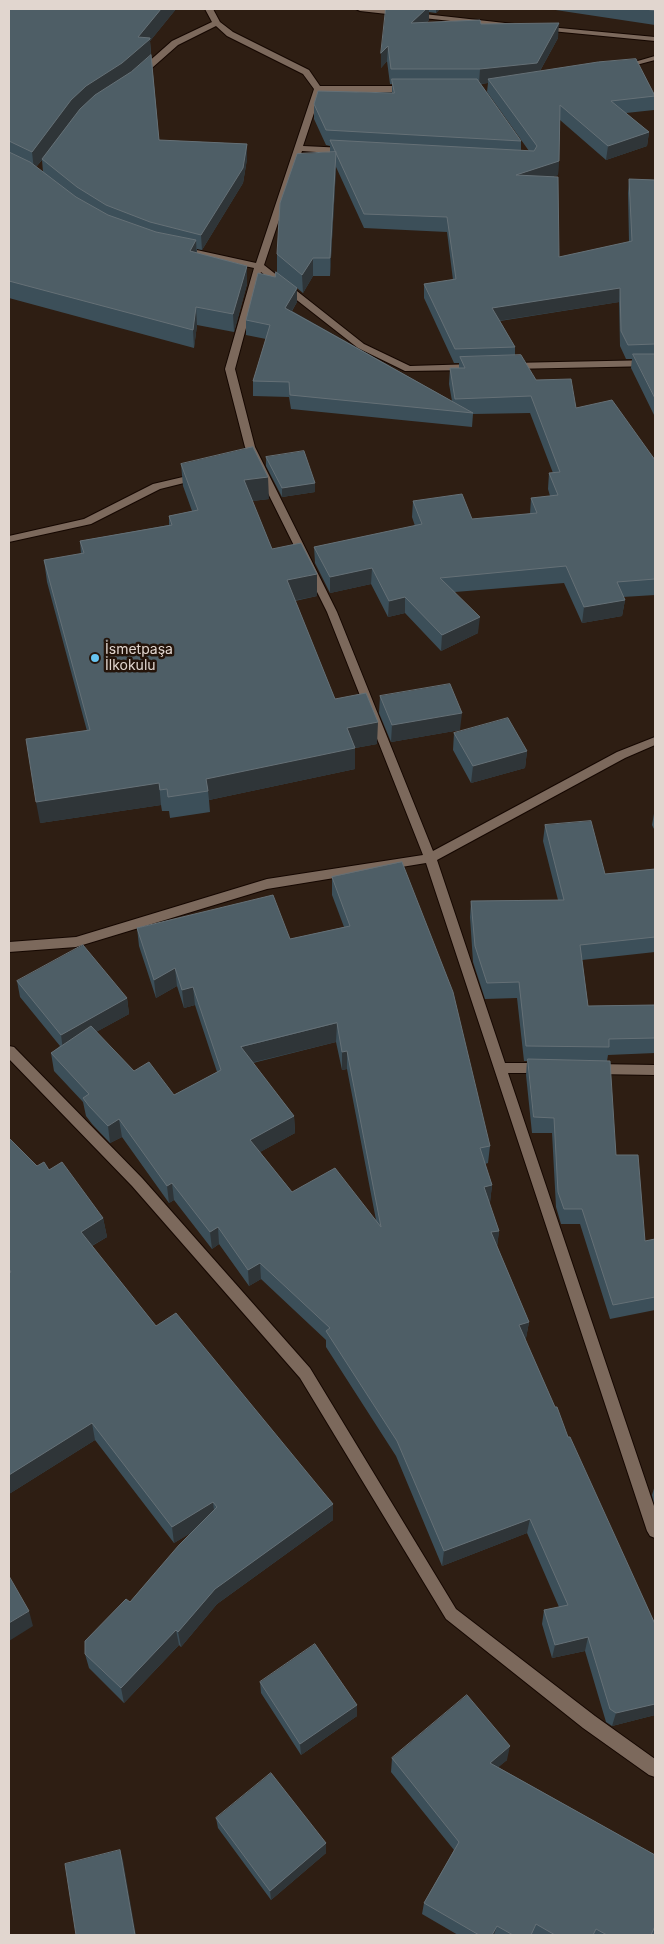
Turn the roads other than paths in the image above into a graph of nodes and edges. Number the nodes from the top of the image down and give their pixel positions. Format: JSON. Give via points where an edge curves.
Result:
{"nodes":[{"id":1,"x":209,"y":9,"type":"edge"},
{"id":2,"x":360,"y":9,"type":"edge"},
{"id":3,"x":217,"y":23,"type":"junction"},
{"id":4,"x":655,"y":39,"type":"edge"},
{"id":5,"x":655,"y":58,"type":"edge"},
{"id":6,"x":610,"y":69,"type":"edge"},
{"id":7,"x":135,"y":78,"type":"edge"},
{"id":8,"x":318,"y":89,"type":"junction"},
{"id":9,"x":413,"y":89,"type":"edge"},
{"id":10,"x":298,"y":148,"type":"junction"},
{"id":11,"x":356,"y":151,"type":"edge"},
{"id":12,"x":183,"y":250,"type":"edge"},
{"id":13,"x":259,"y":266,"type":"junction"},
{"id":14,"x":655,"y":363,"type":"edge"},
{"id":15,"x":484,"y":366,"type":"edge"},
{"id":16,"x":504,"y":366,"type":"edge"},
{"id":17,"x":212,"y":473,"type":"edge"},
{"id":18,"x":9,"y":539,"type":"edge"},
{"id":19,"x":655,"y":741,"type":"edge"},
{"id":20,"x":430,"y":858,"type":"junction"},
{"id":21,"x":9,"y":947,"type":"edge"},
{"id":22,"x":9,"y":1051,"type":"edge"},
{"id":23,"x":500,"y":1068,"type":"junction"},
{"id":24,"x":558,"y":1068,"type":"edge"},
{"id":25,"x":578,"y":1069,"type":"edge"},
{"id":26,"x":655,"y":1070,"type":"edge"},
{"id":27,"x":655,"y":1531,"type":"edge"},
{"id":28,"x":655,"y":1769,"type":"edge"}],
"edges":[{"from":1,"to":3,"type":"street"},
{"from":2,"to":4,"type":"street"},
{"from":3,"to":7,"type":"street","via":[[174,43]]},
{"from":3,"to":8,"type":"street","via":[[230,34],[306,72]]},
{"from":5,"to":6,"type":"street"},
{"from":8,"to":9,"type":"street"},
{"from":8,"to":10,"type":"street"},
{"from":10,"to":11,"type":"street"},
{"from":10,"to":13,"type":"street"},
{"from":12,"to":13,"type":"street"},
{"from":13,"to":15,"type":"street","via":[[361,346],[408,369]]},
{"from":13,"to":20,"type":"street","via":[[230,369],[253,464],[332,612]]},
{"from":14,"to":16,"type":"street"},
{"from":17,"to":18,"type":"street","via":[[157,486],[87,522]]},
{"from":19,"to":20,"type":"street","via":[[621,755]]},
{"from":20,"to":21,"type":"street","via":[[267,884],[76,942]]},
{"from":20,"to":23,"type":"street"},
{"from":22,"to":28,"type":"street","via":[[137,1182],[304,1373],[452,1614]]},
{"from":23,"to":24,"type":"street"},
{"from":23,"to":27,"type":"street"},
{"from":25,"to":26,"type":"street"}]}
